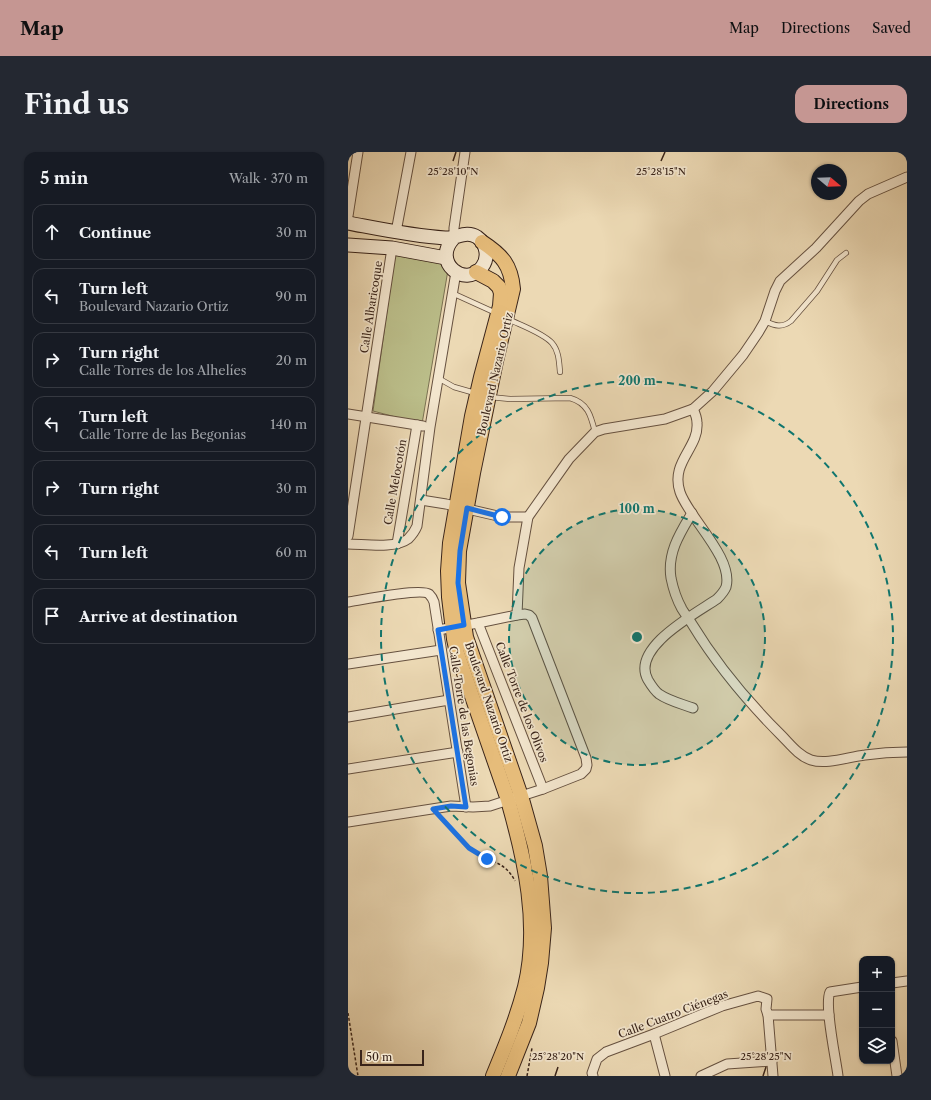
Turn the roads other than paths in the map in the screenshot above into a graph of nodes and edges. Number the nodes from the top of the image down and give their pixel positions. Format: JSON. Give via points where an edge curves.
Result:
{"nodes":[{"id":1,"x":358,"y":152,"type":"edge"},
{"id":2,"x":411,"y":152,"type":"edge"},
{"id":3,"x":464,"y":152,"type":"edge"},
{"id":4,"x":907,"y":177,"type":"edge"},
{"id":5,"x":348,"y":216,"type":"edge"},
{"id":6,"x":348,"y":223,"type":"edge"},
{"id":7,"x":396,"y":232,"type":"junction"},
{"id":8,"x":455,"y":238,"type":"junction"},
{"id":9,"x":482,"y":242,"type":"junction"},
{"id":10,"x":348,"y":245,"type":"edge"},
{"id":11,"x":392,"y":248,"type":"junction"},
{"id":12,"x":846,"y":252,"type":"dead end"},
{"id":13,"x":446,"y":258,"type":"junction"},
{"id":14,"x":456,"y":272,"type":"junction"},
{"id":15,"x":476,"y":272,"type":"junction"},
{"id":16,"x":452,"y":293,"type":"junction"},
{"id":17,"x":502,"y":316,"type":"junction"},
{"id":18,"x":765,"y":321,"type":"junction"},
{"id":19,"x":560,"y":372,"type":"dead end"},
{"id":20,"x":438,"y":378,"type":"junction"},
{"id":21,"x":483,"y":395,"type":"junction"},
{"id":22,"x":694,"y":409,"type":"junction"},
{"id":23,"x":348,"y":414,"type":"edge"},
{"id":24,"x":366,"y":416,"type":"junction"},
{"id":25,"x":417,"y":425,"type":"junction"},
{"id":26,"x":430,"y":428,"type":"junction"},
{"id":27,"x":595,"y":432,"type":"junction"},
{"id":28,"x":421,"y":500,"type":"junction"},
{"id":29,"x":461,"y":507,"type":"junction"},
{"id":30,"x":692,"y":513,"type":"junction"},
{"id":31,"x":528,"y":517,"type":"junction"},
{"id":32,"x":348,"y":536,"type":"edge"},
{"id":33,"x":348,"y":544,"type":"edge"},
{"id":34,"x":397,"y":544,"type":"junction"},
{"id":35,"x":348,"y":602,"type":"edge"},
{"id":36,"x":517,"y":615,"type":"junction"},
{"id":37,"x":689,"y":618,"type":"junction"},
{"id":38,"x":478,"y":623,"type":"junction"},
{"id":39,"x":458,"y":626,"type":"junction"},
{"id":40,"x":438,"y":630,"type":"junction"},
{"id":41,"x":441,"y":650,"type":"junction"},
{"id":42,"x":348,"y":664,"type":"edge"},
{"id":43,"x":449,"y":700,"type":"junction"},
{"id":44,"x":693,"y":708,"type":"dead end"},
{"id":45,"x":348,"y":717,"type":"edge"},
{"id":46,"x":458,"y":752,"type":"junction"},
{"id":47,"x":907,"y":752,"type":"edge"},
{"id":48,"x":348,"y":769,"type":"edge"},
{"id":49,"x":542,"y":790,"type":"junction"},
{"id":50,"x":514,"y":798,"type":"junction"},
{"id":51,"x":466,"y":807,"type":"junction"},
{"id":52,"x":348,"y":822,"type":"edge"},
{"id":53,"x":907,"y":981,"type":"edge"},
{"id":54,"x":895,"y":983,"type":"edge"},
{"id":55,"x":859,"y":988,"type":"edge"},
{"id":56,"x":767,"y":1012,"type":"junction"},
{"id":57,"x":829,"y":1015,"type":"junction"},
{"id":58,"x":654,"y":1034,"type":"junction"},
{"id":59,"x":772,"y":1061,"type":"junction"},
{"id":60,"x":895,"y":1064,"type":"edge"},
{"id":61,"x":493,"y":1076,"type":"edge"},
{"id":62,"x":508,"y":1076,"type":"edge"},
{"id":63,"x":593,"y":1076,"type":"edge"},
{"id":64,"x":665,"y":1076,"type":"edge"},
{"id":65,"x":701,"y":1076,"type":"edge"},
{"id":66,"x":774,"y":1076,"type":"edge"},
{"id":67,"x":838,"y":1076,"type":"edge"},
{"id":68,"x":896,"y":1076,"type":"edge"}],
"edges":[{"from":1,"to":5,"type":"street"},
{"from":2,"to":7,"type":"street"},
{"from":3,"to":8,"type":"street","via":[[454,228]]},
{"from":4,"to":18,"type":"street","via":[[868,194],[859,201],[816,248],[780,281]]},
{"from":6,"to":7,"type":"street"},
{"from":7,"to":8,"type":"street"},
{"from":8,"to":9,"type":"street","via":[[464,234],[471,235]]},
{"from":8,"to":13,"type":"street","via":[[447,248]]},
{"from":9,"to":15,"type":"street","via":[[485,248],[485,262]]},
{"from":9,"to":17,"type":"main road","name":"Boulevard Nazario Ortiz","via":[[496,251],[506,263],[512,277],[513,289]]},
{"from":10,"to":11,"type":"street"},
{"from":11,"to":13,"type":"street"},
{"from":11,"to":24,"type":"street","name":"Calle Albaricoque"},
{"from":12,"to":18,"type":"lane","via":[[837,260],[817,291],[791,321],[776,326]]},
{"from":13,"to":14,"type":"street"},
{"from":14,"to":15,"type":"street"},
{"from":14,"to":16,"type":"street"},
{"from":15,"to":17,"type":"main road","name":"Boulevard Nazario Ortiz","via":[[499,287]]},
{"from":16,"to":17,"type":"lane"},
{"from":16,"to":20,"type":"street"},
{"from":17,"to":19,"type":"lane","via":[[552,343],[559,359]]},
{"from":17,"to":21,"type":"main road","name":"Boulevard Nazario Ortiz"},
{"from":18,"to":22,"type":"street","via":[[743,355]]},
{"from":20,"to":21,"type":"lane","via":[[454,387]]},
{"from":20,"to":26,"type":"street"},
{"from":21,"to":27,"type":"lane","via":[[510,399],[577,400],[586,406]]},
{"from":21,"to":29,"type":"main road","name":"Boulevard Nazario Ortiz"},
{"from":22,"to":27,"type":"street","via":[[665,419],[613,426]]},
{"from":22,"to":30,"type":"street","via":[[698,422],[697,431],[681,464],[678,479],[680,494]]},
{"from":23,"to":24,"type":"street"},
{"from":24,"to":25,"type":"street"},
{"from":24,"to":32,"type":"street","name":"Calle Albaricoque"},
{"from":25,"to":26,"type":"street"},
{"from":25,"to":34,"type":"street","name":"Calle Melocotón"},
{"from":26,"to":28,"type":"street"},
{"from":27,"to":31,"type":"street","via":[[569,459]]},
{"from":28,"to":29,"type":"street"},
{"from":28,"to":34,"type":"street","via":[[417,526],[407,540]]},
{"from":29,"to":31,"type":"street","via":[[502,517]]},
{"from":29,"to":39,"type":"main road","name":"Boulevard Nazario Ortiz"},
{"from":30,"to":37,"type":"street","via":[[672,552],[670,566],[676,596]]},
{"from":30,"to":37,"type":"street","via":[[709,536],[723,563],[726,582],[723,593],[717,599]]},
{"from":31,"to":36,"type":"street","via":[[519,568]]},
{"from":33,"to":34,"type":"street"},
{"from":35,"to":40,"type":"street","name":"Calle Torre de las Begonias","via":[[424,592],[429,594],[434,602]]},
{"from":36,"to":38,"type":"street"},
{"from":36,"to":49,"type":"street","via":[[529,615],[534,622],[586,758],[586,769],[581,774]]},
{"from":37,"to":44,"type":"street","via":[[655,644],[644,664],[645,674],[658,693],[669,700]]},
{"from":37,"to":47,"type":"street","via":[[726,674],[802,756],[824,761]]},
{"from":38,"to":39,"type":"street"},
{"from":38,"to":49,"type":"street","name":"Calle Torre de los Olivos"},
{"from":39,"to":40,"type":"street"},
{"from":39,"to":50,"type":"main road","name":"Boulevard Nazario Ortiz","via":[[466,637],[497,722]]},
{"from":40,"to":41,"type":"street","name":"Calle Torre de las Begonias"},
{"from":41,"to":42,"type":"street"},
{"from":41,"to":43,"type":"street","name":"Calle Torre de las Begonias"},
{"from":43,"to":45,"type":"street"},
{"from":43,"to":46,"type":"street","name":"Calle Torre de las Begonias"},
{"from":46,"to":48,"type":"street"},
{"from":46,"to":51,"type":"street","name":"Calle Torre de las Begonias"},
{"from":49,"to":50,"type":"street"},
{"from":50,"to":51,"type":"street","via":[[484,807]]},
{"from":50,"to":61,"type":"main road","name":"Boulevard Nazario Ortiz","via":[[528,896],[529,963],[518,1013]]},
{"from":50,"to":62,"type":"main road","name":"Boulevard Nazario Ortiz","via":[[535,846],[544,928],[535,995],[528,1023]]},
{"from":51,"to":52,"type":"street","via":[[451,806]]},
{"from":53,"to":54,"type":"street"},
{"from":55,"to":57,"type":"street","via":[[830,992]]},
{"from":56,"to":57,"type":"street"},
{"from":56,"to":58,"type":"street","name":"Calle Cuatro Ciénegas","via":[[767,999],[758,996],[722,1006]]},
{"from":56,"to":59,"type":"street"},
{"from":57,"to":67,"type":"street"},
{"from":58,"to":63,"type":"street","name":"Calle Cuatro Ciénegas","via":[[606,1052],[597,1059]]},
{"from":58,"to":64,"type":"street"},
{"from":59,"to":65,"type":"street","via":[[727,1064]]},
{"from":59,"to":66,"type":"street"},
{"from":60,"to":68,"type":"street"}]}
